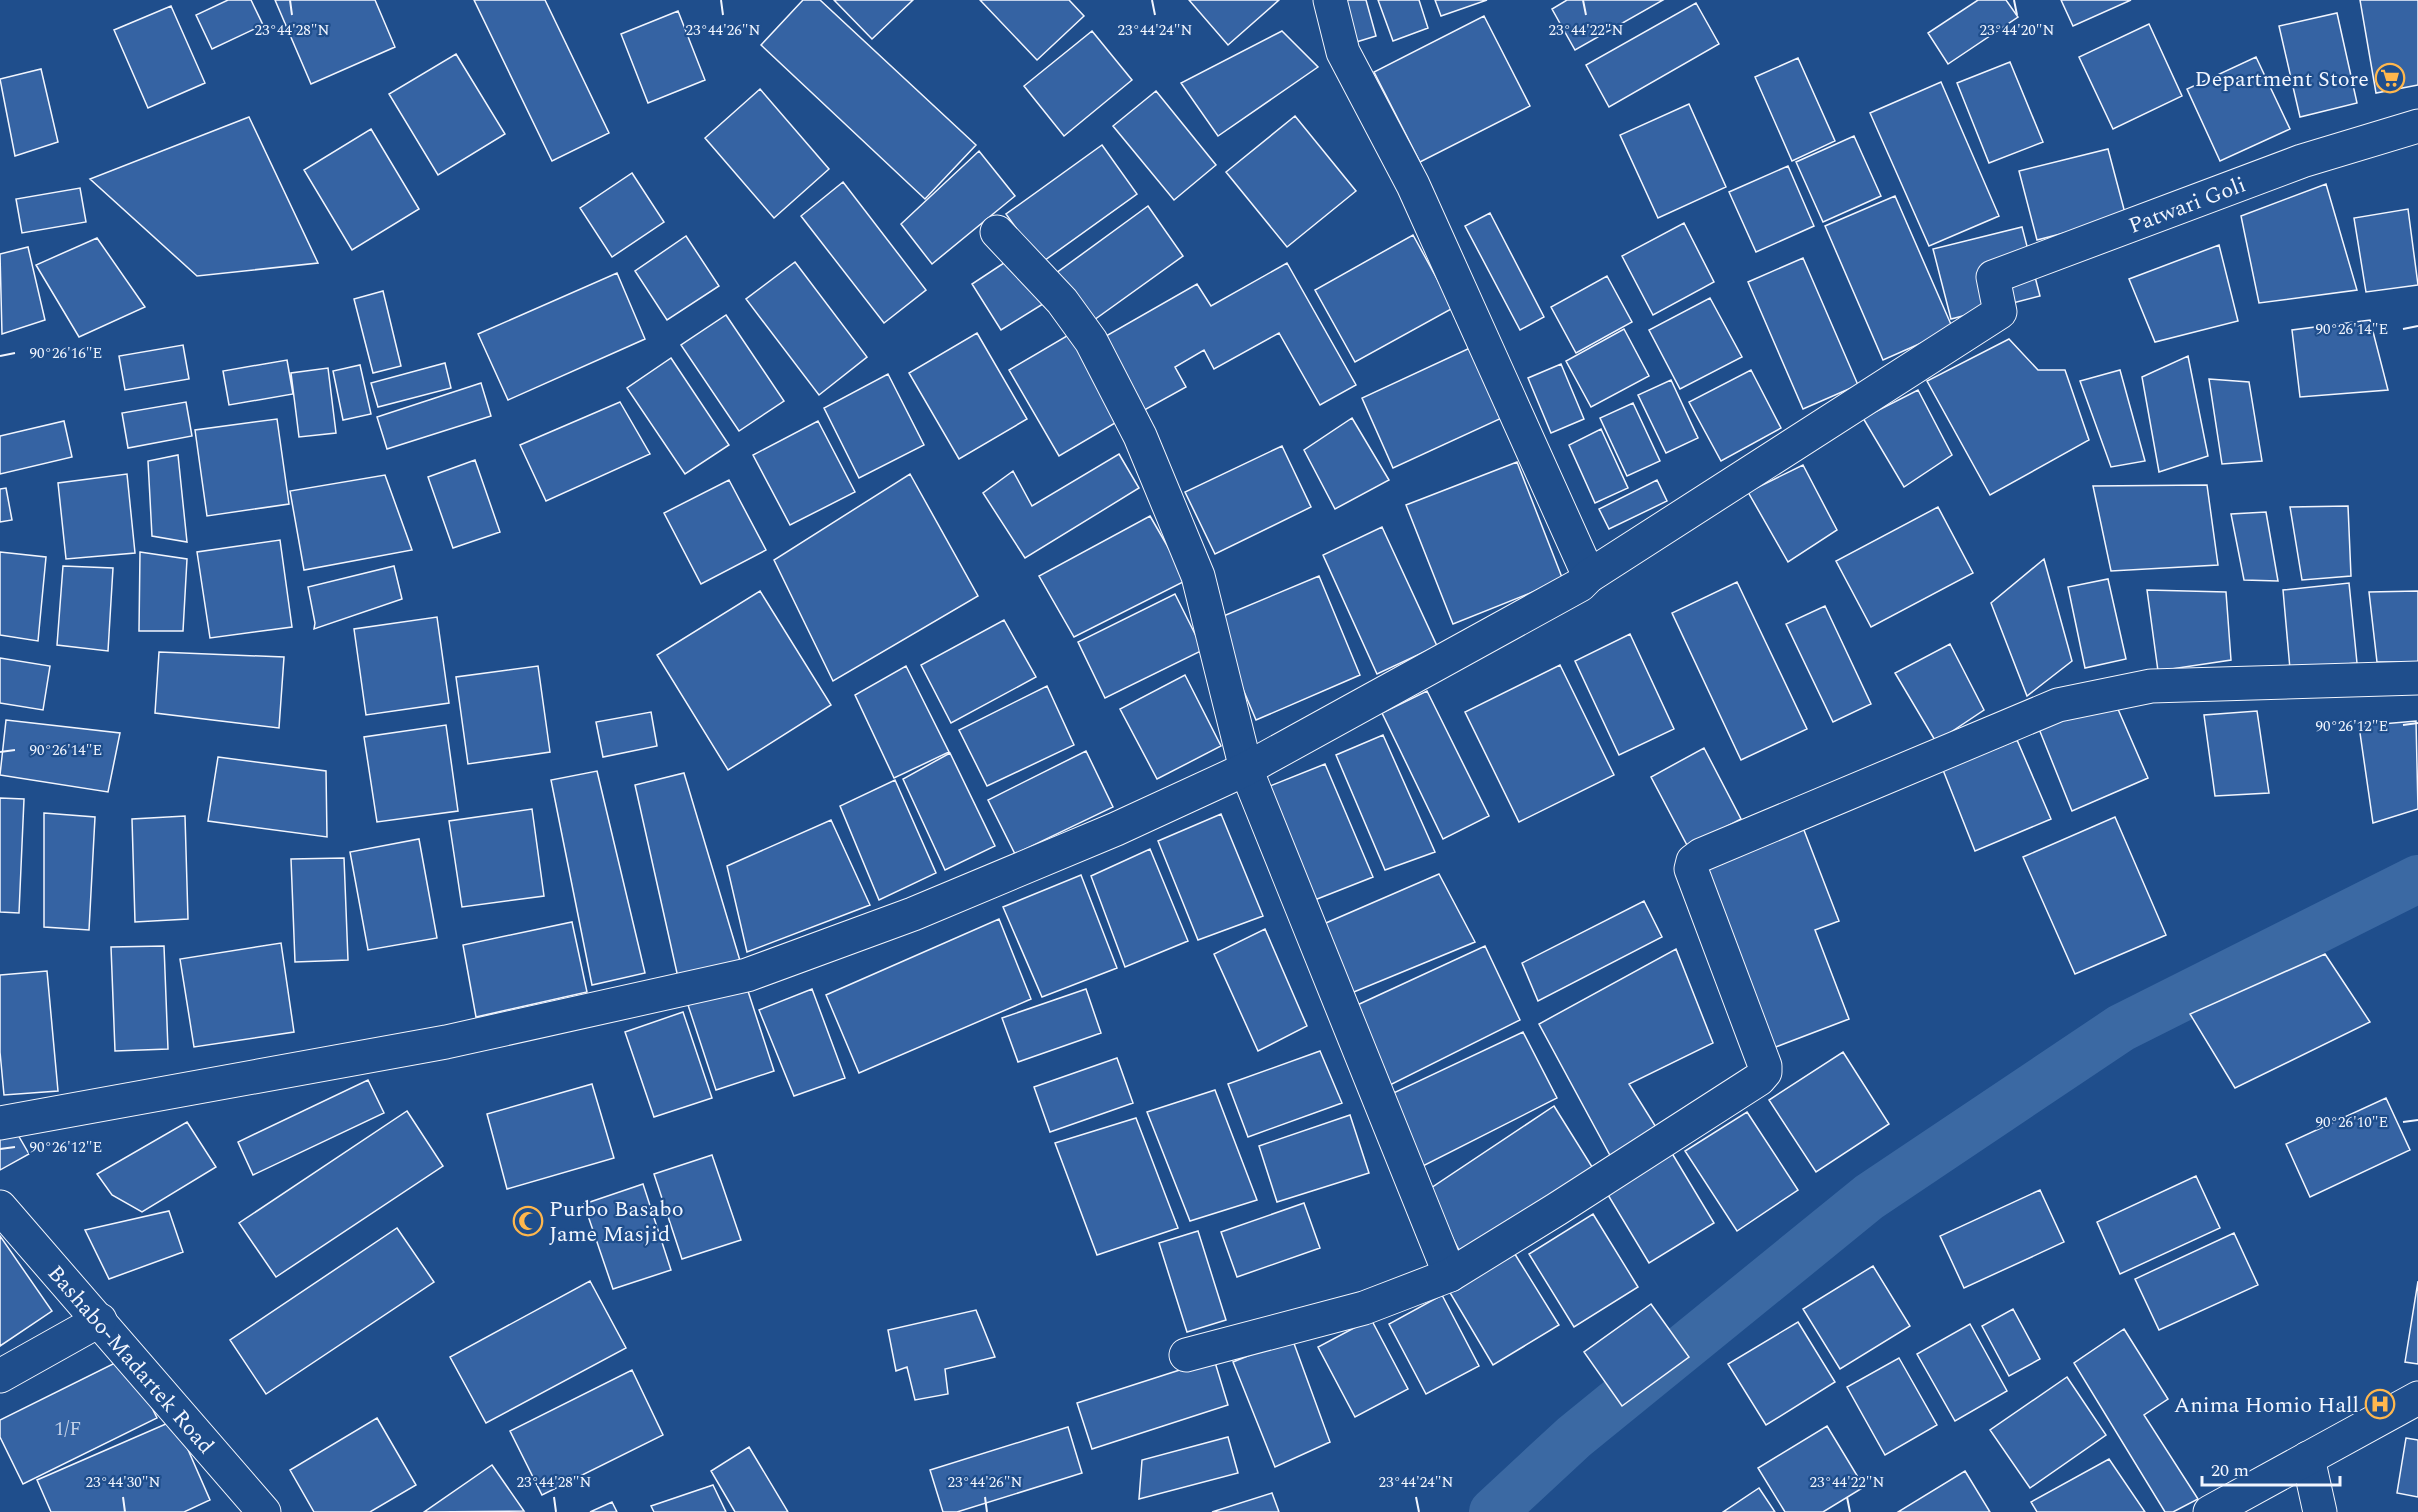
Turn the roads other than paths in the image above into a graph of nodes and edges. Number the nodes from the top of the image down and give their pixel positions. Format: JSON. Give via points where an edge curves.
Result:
{"nodes":[{"id":1,"x":1330,"y":0,"type":"edge"},
{"id":2,"x":2418,"y":126,"type":"edge"},
{"id":3,"x":997,"y":232,"type":"dead end"},
{"id":4,"x":1589,"y":576,"type":"junction"},
{"id":5,"x":2418,"y":678,"type":"edge"},
{"id":6,"x":1246,"y":769,"type":"junction"},
{"id":7,"x":0,"y":1123,"type":"edge"},
{"id":8,"x":0,"y":1207,"type":"edge"},
{"id":9,"x":1450,"y":1275,"type":"junction"},
{"id":10,"x":100,"y":1320,"type":"junction"},
{"id":11,"x":1186,"y":1355,"type":"dead end"},
{"id":12,"x":0,"y":1376,"type":"edge"},
{"id":13,"x":2418,"y":1398,"type":"edge"},
{"id":14,"x":2308,"y":1458,"type":"junction"},
{"id":15,"x":264,"y":1512,"type":"edge"},
{"id":16,"x":2210,"y":1512,"type":"edge"},
{"id":17,"x":2320,"y":1512,"type":"edge"}],
"edges":[{"from":1,"to":4,"type":"street","via":[[1343,52],[1413,185]]},
{"from":2,"to":4,"type":"street","name":"Patwari Goli","via":[[2302,161],[1993,277],[2000,312]]},
{"from":3,"to":6,"type":"street","via":[[1062,301],[1091,341],[1140,436],[1198,576]]},
{"from":4,"to":6,"type":"street","via":[[1580,585]]},
{"from":5,"to":9,"type":"street","via":[[2151,686],[2058,705],[1701,855],[1693,861],[1691,869],[1765,1072]]},
{"from":6,"to":7,"type":"street","via":[[914,914],[747,975],[446,1042]]},
{"from":6,"to":9,"type":"street"},
{"from":8,"to":10,"type":"street","name":"Bashabo-Madartek Road"},
{"from":9,"to":11,"type":"street","via":[[1364,1308]]},
{"from":10,"to":12,"type":"street"},
{"from":10,"to":15,"type":"street","name":"Bashabo-Madartek Road"},
{"from":13,"to":14,"type":"street"},
{"from":14,"to":16,"type":"street"},
{"from":14,"to":17,"type":"street"}]}
